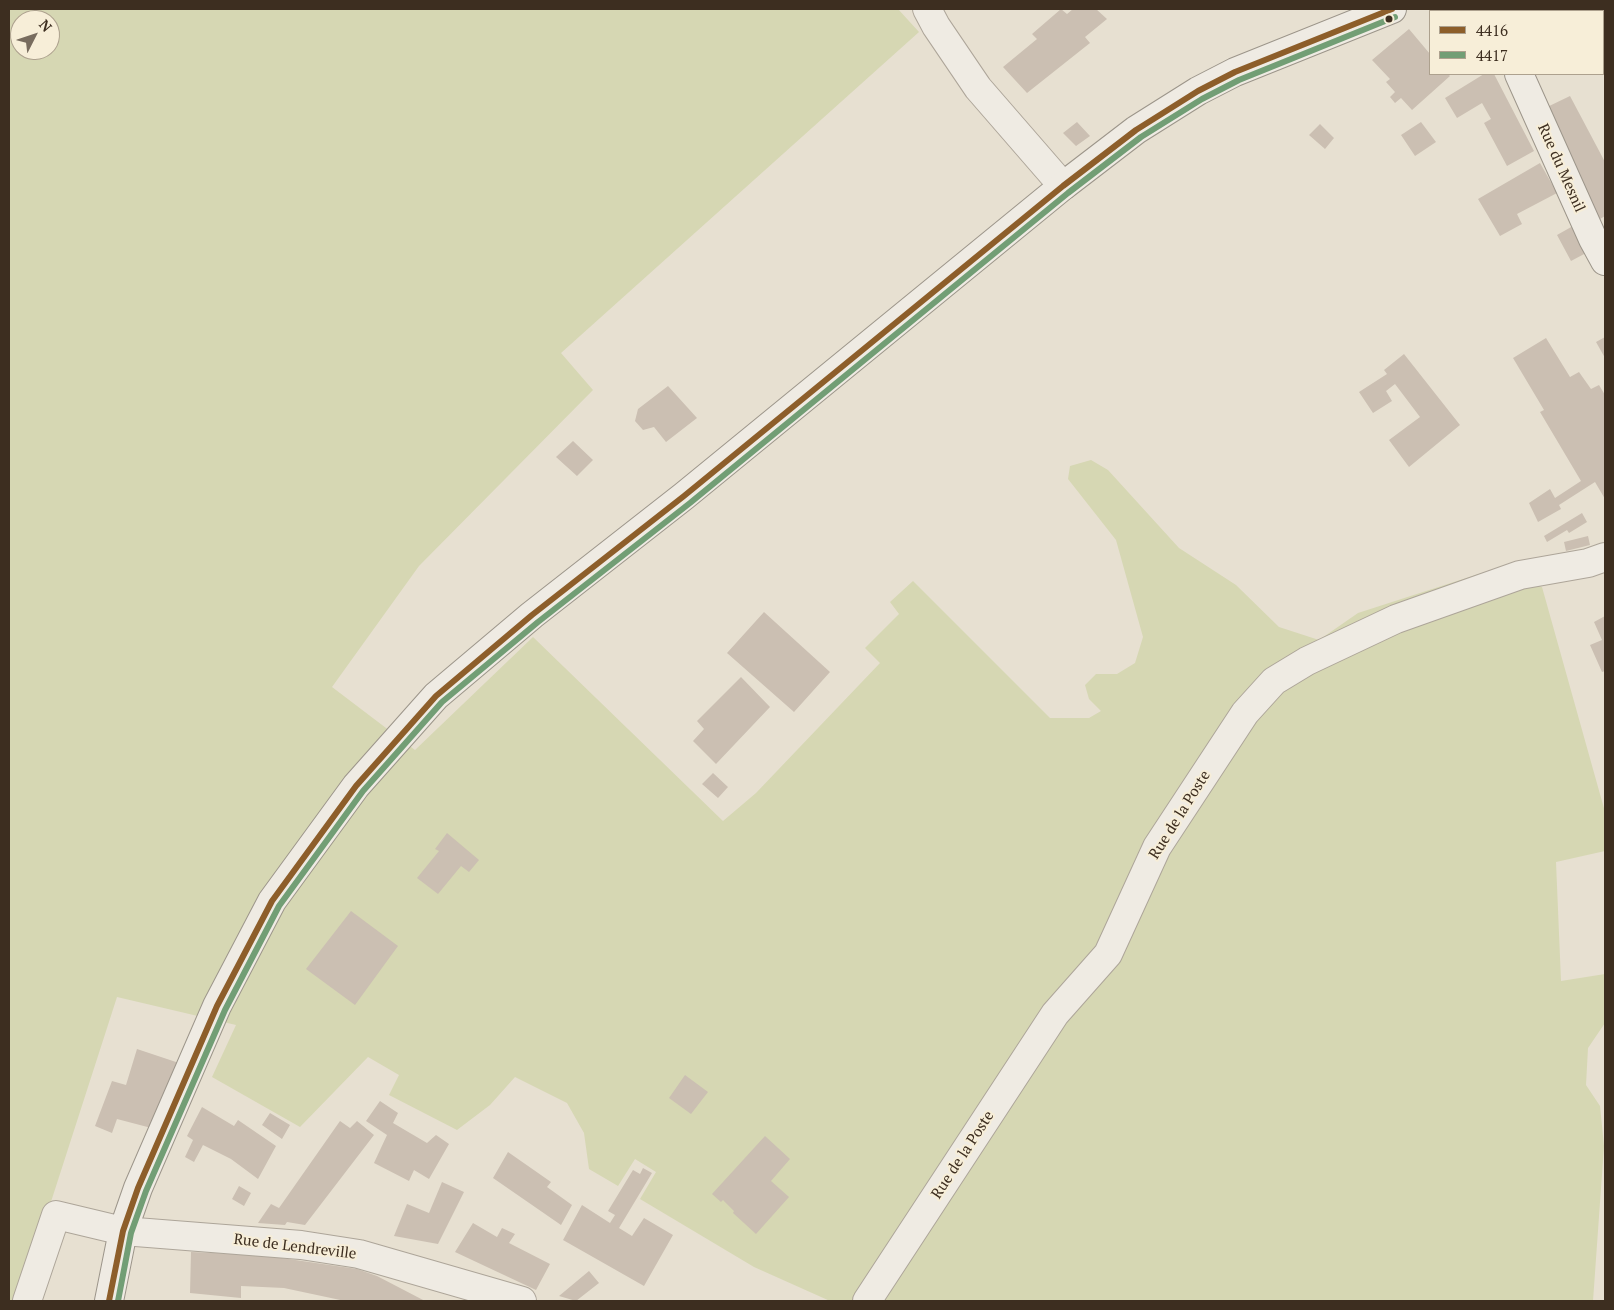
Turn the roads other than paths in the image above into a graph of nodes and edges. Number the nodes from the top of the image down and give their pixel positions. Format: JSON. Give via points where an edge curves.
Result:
{"nodes":[{"id":1,"x":927,"y":9,"type":"edge"},
{"id":2,"x":1392,"y":9,"type":"edge"},
{"id":3,"x":1519,"y":75,"type":"edge"},
{"id":4,"x":1063,"y":186,"type":"junction"},
{"id":5,"x":1605,"y":261,"type":"edge"},
{"id":6,"x":1605,"y":557,"type":"edge"},
{"id":7,"x":123,"y":1231,"type":"junction"},
{"id":8,"x":27,"y":1301,"type":"edge"},
{"id":9,"x":109,"y":1301,"type":"edge"},
{"id":10,"x":522,"y":1301,"type":"edge"},
{"id":11,"x":867,"y":1301,"type":"edge"}],
"edges":[{"from":1,"to":4,"type":"street","via":[[978,88]]},
{"from":2,"to":4,"type":"street","via":[[1235,72],[1198,91],[1136,130]]},
{"from":3,"to":5,"type":"street","name":"Rue du Mesnil"},
{"from":4,"to":7,"type":"street","via":[[436,696],[356,786],[272,901],[217,1006],[138,1188]]},
{"from":6,"to":11,"type":"street","name":"Rue de la Poste","via":[[1520,576],[1396,620],[1307,661],[1274,681],[1245,713],[1157,847],[1108,954],[1055,1014]]},
{"from":7,"to":8,"type":"street","name":"Rue de Lendreville","via":[[56,1215]]},
{"from":7,"to":9,"type":"street"},
{"from":7,"to":10,"type":"street","name":"Rue de Lendreville","via":[[301,1245],[359,1254]]}]}
